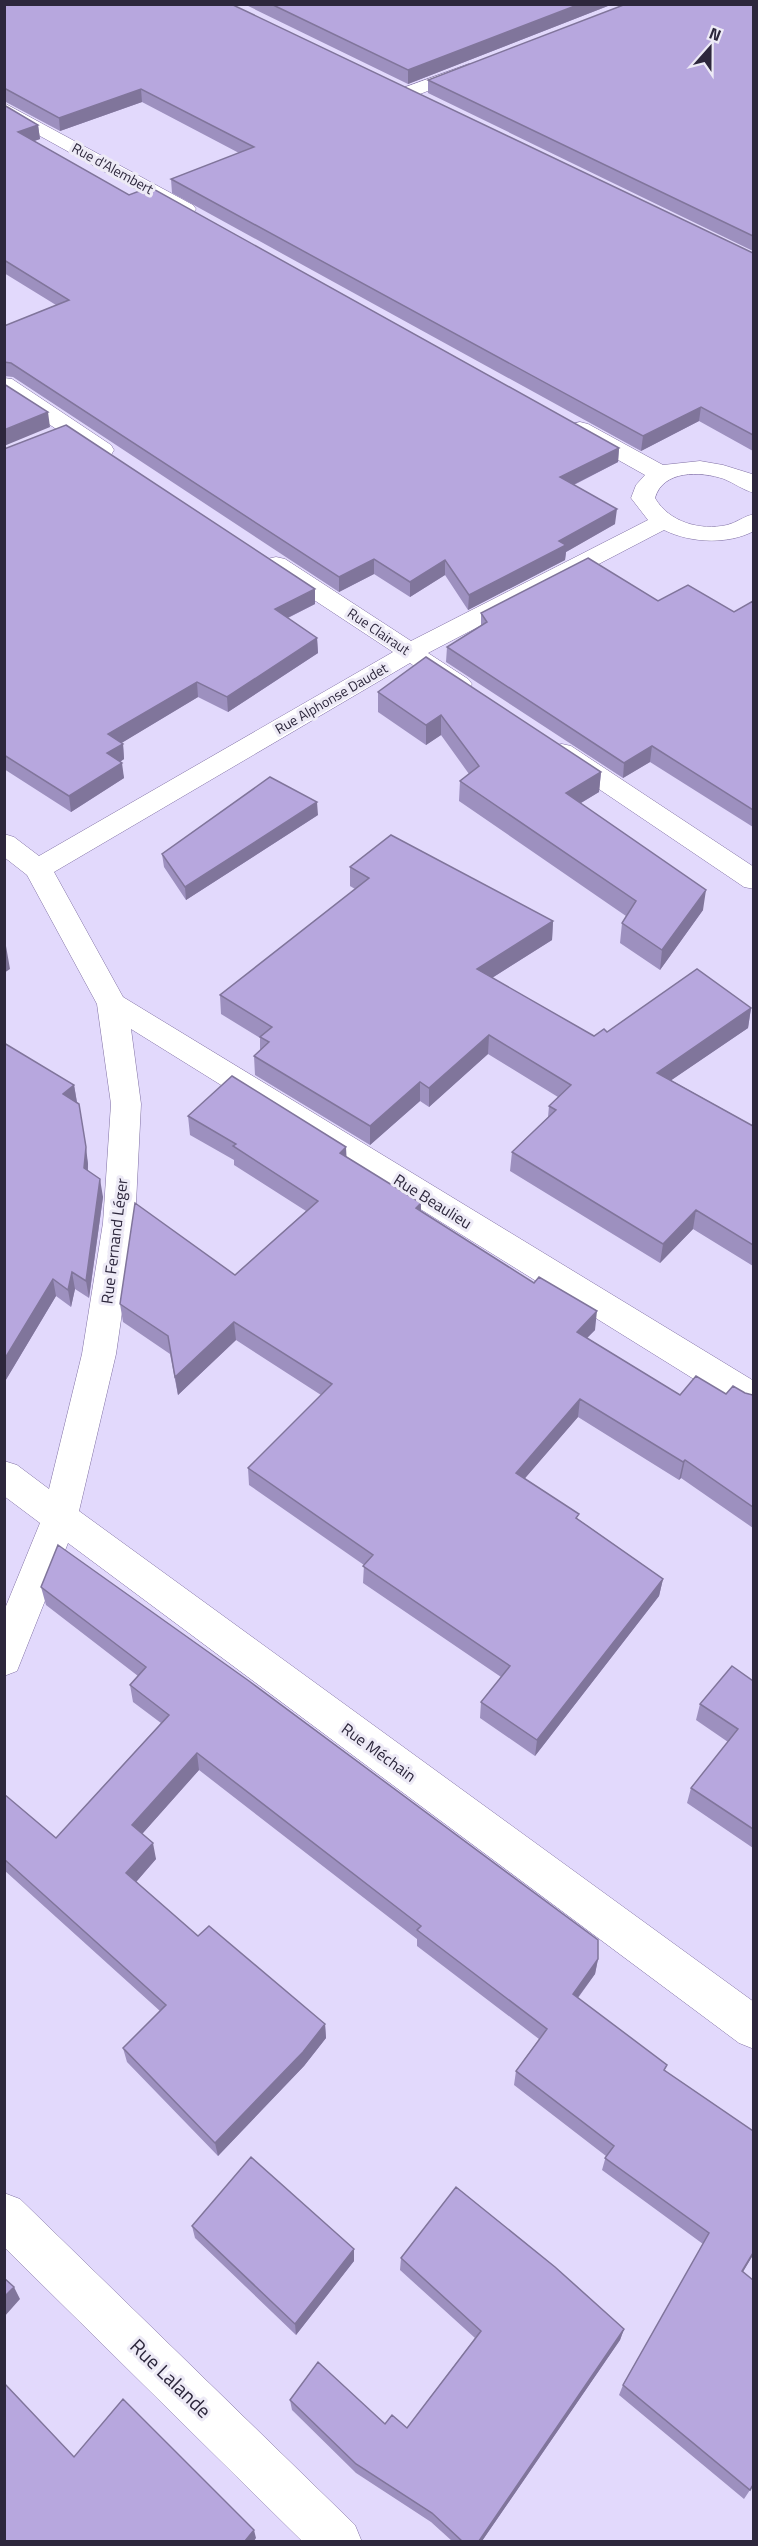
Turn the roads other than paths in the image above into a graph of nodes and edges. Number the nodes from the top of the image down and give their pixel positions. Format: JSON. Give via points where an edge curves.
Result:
{"nodes":[{"id":1,"x":481,"y":64,"type":"edge"},
{"id":2,"x":385,"y":83,"type":"edge"},
{"id":3,"x":406,"y":93,"type":"junction"},
{"id":4,"x":428,"y":103,"type":"edge"},
{"id":5,"x":4,"y":108,"type":"edge"},
{"id":6,"x":202,"y":218,"type":"edge"},
{"id":7,"x":4,"y":384,"type":"edge"},
{"id":8,"x":567,"y":422,"type":"edge"},
{"id":9,"x":119,"y":460,"type":"edge"},
{"id":10,"x":661,"y":474,"type":"junction"},
{"id":11,"x":751,"y":479,"type":"edge"},
{"id":12,"x":662,"y":522,"type":"junction"},
{"id":13,"x":753,"y":524,"type":"edge"},
{"id":14,"x":258,"y":551,"type":"edge"},
{"id":15,"x":410,"y":652,"type":"junction"},
{"id":16,"x":477,"y":696,"type":"edge"},
{"id":17,"x":546,"y":742,"type":"edge"},
{"id":18,"x":4,"y":843,"type":"edge"},
{"id":19,"x":38,"y":869,"type":"junction"},
{"id":20,"x":753,"y":880,"type":"edge"},
{"id":21,"x":112,"y":1004,"type":"junction"},
{"id":22,"x":753,"y":1399,"type":"edge"},
{"id":23,"x":4,"y":1476,"type":"edge"},
{"id":24,"x":60,"y":1517,"type":"junction"},
{"id":25,"x":4,"y":1659,"type":"edge"},
{"id":26,"x":753,"y":2028,"type":"edge"},
{"id":27,"x":4,"y":2215,"type":"edge"},
{"id":28,"x":338,"y":2541,"type":"edge"}],
"edges":[{"from":1,"to":3,"type":"street"},
{"from":2,"to":3,"type":"street"},
{"from":3,"to":4,"type":"street"},
{"from":5,"to":6,"type":"street","name":"Rue d'Alembert"},
{"from":7,"to":9,"type":"street"},
{"from":8,"to":10,"type":"street"},
{"from":10,"to":11,"type":"street","via":[[701,467]]},
{"from":10,"to":12,"type":"street","via":[[648,484],[643,498],[647,510]]},
{"from":12,"to":13,"type":"street","via":[[681,530],[708,533]]},
{"from":12,"to":15,"type":"street","name":"Rue Alphonse Daudet"},
{"from":14,"to":15,"type":"street","name":"Rue Clairaut"},
{"from":15,"to":16,"type":"street","name":"Rue Clairaut"},
{"from":15,"to":19,"type":"street","name":"Rue Alphonse Daudet"},
{"from":17,"to":20,"type":"street"},
{"from":18,"to":19,"type":"street","name":"Rue Fernand Léger"},
{"from":19,"to":21,"type":"street","name":"Rue Fernand Léger"},
{"from":21,"to":22,"type":"street","name":"Rue Beaulieu"},
{"from":21,"to":24,"type":"street","name":"Rue Fernand Léger","via":[[126,1104],[119,1223],[99,1354]]},
{"from":23,"to":24,"type":"street","name":"Rue Méchain"},
{"from":24,"to":25,"type":"street","name":"Rue Fernand Léger"},
{"from":24,"to":26,"type":"street","name":"Rue Méchain"},
{"from":27,"to":28,"type":"street","name":"Rue Lalande"}]}
